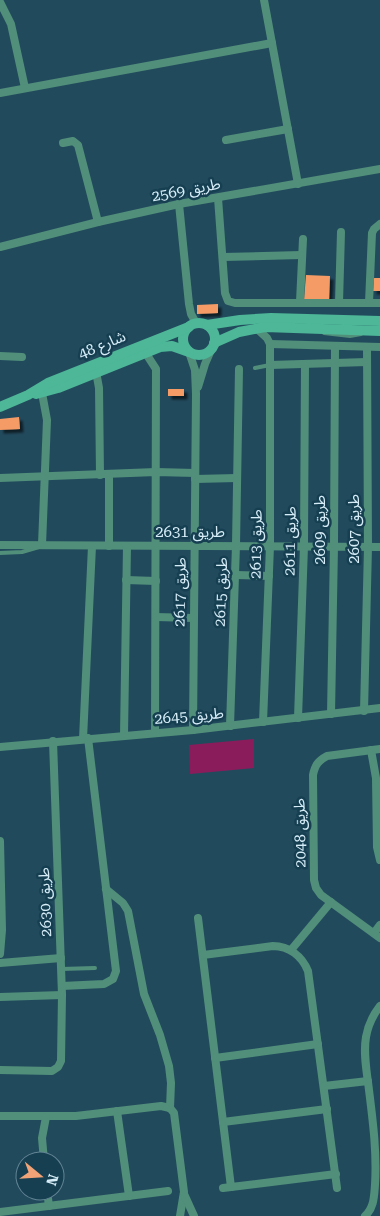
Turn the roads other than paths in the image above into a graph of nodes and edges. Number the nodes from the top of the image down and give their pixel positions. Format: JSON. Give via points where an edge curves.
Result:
{"nodes":[{"id":1,"x":264,"y":0,"type":"edge"},
{"id":2,"x":0,"y":2,"type":"edge"},
{"id":3,"x":272,"y":42,"type":"junction"},
{"id":4,"x":25,"y":88,"type":"junction"},
{"id":5,"x":0,"y":93,"type":"edge"},
{"id":6,"x":288,"y":129,"type":"junction"},
{"id":7,"x":226,"y":140,"type":"dead end"},
{"id":8,"x":63,"y":143,"type":"dead end"},
{"id":9,"x":380,"y":169,"type":"edge"},
{"id":10,"x":298,"y":184,"type":"junction"},
{"id":11,"x":218,"y":198,"type":"junction"},
{"id":12,"x":179,"y":204,"type":"junction"},
{"id":13,"x":98,"y":222,"type":"junction"},
{"id":14,"x":380,"y":224,"type":"edge"},
{"id":15,"x":341,"y":232,"type":"dead end"},
{"id":16,"x":302,"y":239,"type":"dead end"},
{"id":17,"x":0,"y":246,"type":"edge"},
{"id":18,"x":301,"y":255,"type":"junction"},
{"id":19,"x":223,"y":257,"type":"junction"},
{"id":20,"x":300,"y":302,"type":"junction"},
{"id":21,"x":339,"y":303,"type":"junction"},
{"id":22,"x":369,"y":303,"type":"junction"},
{"id":23,"x":380,"y":303,"type":"edge"},
{"id":24,"x":245,"y":304,"type":"junction"},
{"id":25,"x":240,"y":320,"type":"junction"},
{"id":26,"x":380,"y":321,"type":"edge"},
{"id":27,"x":197,"y":325,"type":"junction"},
{"id":28,"x":256,"y":328,"type":"junction"},
{"id":29,"x":380,"y":331,"type":"edge"},
{"id":30,"x":270,"y":344,"type":"junction"},
{"id":31,"x":213,"y":345,"type":"junction"},
{"id":32,"x":335,"y":346,"type":"junction"},
{"id":33,"x":380,"y":347,"type":"edge"},
{"id":34,"x":367,"y":348,"type":"junction"},
{"id":35,"x":145,"y":352,"type":"junction"},
{"id":36,"x":189,"y":352,"type":"junction"},
{"id":37,"x":0,"y":356,"type":"edge"},
{"id":38,"x":22,"y":357,"type":"dead end"},
{"id":39,"x":367,"y":362,"type":"junction"},
{"id":40,"x":335,"y":363,"type":"junction"},
{"id":41,"x":305,"y":364,"type":"junction"},
{"id":42,"x":270,"y":366,"type":"junction"},
{"id":43,"x":255,"y":368,"type":"dead end"},
{"id":44,"x":239,"y":369,"type":"dead end"},
{"id":45,"x":94,"y":373,"type":"junction"},
{"id":46,"x":42,"y":392,"type":"junction"},
{"id":47,"x":196,"y":394,"type":"junction"},
{"id":48,"x":28,"y":395,"type":"junction"},
{"id":49,"x":0,"y":407,"type":"edge"},
{"id":50,"x":156,"y":472,"type":"junction"},
{"id":51,"x":109,"y":474,"type":"junction"},
{"id":52,"x":100,"y":475,"type":"junction"},
{"id":53,"x":195,"y":476,"type":"junction"},
{"id":54,"x":45,"y":477,"type":"junction"},
{"id":55,"x":0,"y":478,"type":"edge"},
{"id":56,"x":237,"y":478,"type":"junction"},
{"id":57,"x":0,"y":545,"type":"edge"},
{"id":58,"x":42,"y":545,"type":"junction"},
{"id":59,"x":156,"y":545,"type":"junction"},
{"id":60,"x":195,"y":545,"type":"junction"},
{"id":61,"x":92,"y":546,"type":"junction"},
{"id":62,"x":109,"y":546,"type":"junction"},
{"id":63,"x":127,"y":546,"type":"junction"},
{"id":64,"x":236,"y":546,"type":"junction"},
{"id":65,"x":270,"y":546,"type":"junction"},
{"id":66,"x":304,"y":546,"type":"junction"},
{"id":67,"x":334,"y":546,"type":"junction"},
{"id":68,"x":368,"y":547,"type":"junction"},
{"id":69,"x":380,"y":547,"type":"edge"},
{"id":70,"x":0,"y":553,"type":"edge"},
{"id":71,"x":235,"y":574,"type":"junction"},
{"id":72,"x":269,"y":576,"type":"junction"},
{"id":73,"x":126,"y":580,"type":"junction"},
{"id":74,"x":156,"y":581,"type":"junction"},
{"id":75,"x":156,"y":617,"type":"junction"},
{"id":76,"x":193,"y":618,"type":"junction"},
{"id":77,"x":380,"y":708,"type":"edge"},
{"id":78,"x":364,"y":711,"type":"junction"},
{"id":79,"x":331,"y":714,"type":"junction"},
{"id":80,"x":298,"y":718,"type":"junction"},
{"id":81,"x":263,"y":722,"type":"junction"},
{"id":82,"x":230,"y":726,"type":"junction"},
{"id":83,"x":193,"y":730,"type":"junction"},
{"id":84,"x":155,"y":733,"type":"junction"},
{"id":85,"x":124,"y":735,"type":"junction"},
{"id":86,"x":85,"y":739,"type":"junction"},
{"id":87,"x":53,"y":742,"type":"junction"},
{"id":88,"x":0,"y":747,"type":"edge"},
{"id":89,"x":380,"y":749,"type":"edge"},
{"id":90,"x":371,"y":750,"type":"junction"},
{"id":91,"x":0,"y":841,"type":"edge"},
{"id":92,"x":380,"y":860,"type":"edge"},
{"id":93,"x":0,"y":879,"type":"edge"},
{"id":94,"x":106,"y":890,"type":"junction"},
{"id":95,"x":331,"y":902,"type":"junction"},
{"id":96,"x":198,"y":918,"type":"dead end"},
{"id":97,"x":380,"y":925,"type":"edge"},
{"id":98,"x":1,"y":930,"type":"edge"},
{"id":99,"x":377,"y":936,"type":"edge"},
{"id":100,"x":291,"y":950,"type":"junction"},
{"id":101,"x":0,"y":954,"type":"edge"},
{"id":102,"x":203,"y":955,"type":"junction"},
{"id":103,"x":61,"y":958,"type":"junction"},
{"id":104,"x":0,"y":963,"type":"edge"},
{"id":105,"x":95,"y":968,"type":"dead end"},
{"id":106,"x":61,"y":969,"type":"junction"},
{"id":107,"x":62,"y":986,"type":"junction"},
{"id":108,"x":62,"y":995,"type":"junction"},
{"id":109,"x":0,"y":997,"type":"edge"},
{"id":110,"x":380,"y":1006,"type":"edge"},
{"id":111,"x":318,"y":1044,"type":"junction"},
{"id":112,"x":215,"y":1058,"type":"junction"},
{"id":113,"x":0,"y":1070,"type":"edge"},
{"id":114,"x":368,"y":1081,"type":"junction"},
{"id":115,"x":324,"y":1086,"type":"junction"},
{"id":116,"x":170,"y":1108,"type":"junction"},
{"id":117,"x":327,"y":1109,"type":"junction"},
{"id":118,"x":117,"y":1111,"type":"junction"},
{"id":119,"x":0,"y":1116,"type":"edge"},
{"id":120,"x":46,"y":1117,"type":"junction"},
{"id":121,"x":223,"y":1122,"type":"junction"},
{"id":122,"x":377,"y":1132,"type":"edge"},
{"id":123,"x":43,"y":1151,"type":"edge"},
{"id":124,"x":376,"y":1173,"type":"junction"},
{"id":125,"x":336,"y":1174,"type":"junction"},
{"id":126,"x":380,"y":1182,"type":"edge"},
{"id":127,"x":337,"y":1188,"type":"dead end"},
{"id":128,"x":168,"y":1191,"type":"dead end"},
{"id":129,"x":184,"y":1192,"type":"junction"},
{"id":130,"x":129,"y":1196,"type":"junction"},
{"id":131,"x":48,"y":1201,"type":"edge"},
{"id":132,"x":49,"y":1206,"type":"junction"},
{"id":133,"x":380,"y":1208,"type":"edge"},
{"id":134,"x":0,"y":1212,"type":"edge"},
{"id":135,"x":367,"y":1214,"type":"edge"},
{"id":136,"x":180,"y":1216,"type":"edge"},
{"id":137,"x":194,"y":1216,"type":"edge"}],
"edges":[{"from":1,"to":3,"type":"street"},
{"from":2,"to":4,"type":"street","via":[[10,24]]},
{"from":3,"to":4,"type":"street"},
{"from":3,"to":6,"type":"street"},
{"from":4,"to":5,"type":"street"},
{"from":6,"to":7,"type":"street"},
{"from":6,"to":10,"type":"street"},
{"from":8,"to":13,"type":"street","via":[[73,141],[78,145]]},
{"from":9,"to":10,"type":"street","name":"طريق 2569"},
{"from":10,"to":11,"type":"street","name":"طريق 2569"},
{"from":11,"to":12,"type":"street","name":"طريق 2569"},
{"from":11,"to":19,"type":"street"},
{"from":12,"to":13,"type":"street","name":"طريق 2569"},
{"from":12,"to":27,"type":"street","via":[[190,309]]},
{"from":13,"to":17,"type":"street","name":"طريق 2569"},
{"from":14,"to":22,"type":"street","via":[[372,233]]},
{"from":15,"to":21,"type":"street"},
{"from":16,"to":18,"type":"street"},
{"from":18,"to":19,"type":"street"},
{"from":18,"to":20,"type":"street"},
{"from":19,"to":24,"type":"street","via":[[226,298],[231,303]]},
{"from":20,"to":21,"type":"street"},
{"from":20,"to":24,"type":"street"},
{"from":21,"to":22,"type":"street"},
{"from":22,"to":23,"type":"street"},
{"from":24,"to":25,"type":"street"},
{"from":25,"to":26,"type":"street","name":"شارع 48"},
{"from":25,"to":27,"type":"street","name":"شارع 48"},
{"from":27,"to":31,"type":"street","via":[[214,332]]},
{"from":27,"to":36,"type":"street","via":[[184,334]]},
{"from":27,"to":48,"type":"street","name":"شارع 48","via":[[48,383]]},
{"from":28,"to":29,"type":"street"},
{"from":28,"to":30,"type":"street"},
{"from":28,"to":31,"type":"street","via":[[231,334]]},
{"from":30,"to":32,"type":"street"},
{"from":30,"to":42,"type":"street","name":"طريق 2613"},
{"from":31,"to":36,"type":"street","via":[[204,354]]},
{"from":31,"to":47,"type":"street","name":"طريق 2617"},
{"from":32,"to":34,"type":"street"},
{"from":32,"to":40,"type":"street","name":"طريق 2609"},
{"from":33,"to":34,"type":"street"},
{"from":34,"to":39,"type":"street","name":"طريق 2607"},
{"from":35,"to":36,"type":"street","name":"شارع 48","via":[[166,346]]},
{"from":35,"to":45,"type":"street","name":"شارع 48"},
{"from":35,"to":50,"type":"street","via":[[156,369]]},
{"from":36,"to":47,"type":"street","name":"طريق 2617","via":[[195,370]]},
{"from":37,"to":38,"type":"street"},
{"from":39,"to":40,"type":"street"},
{"from":39,"to":68,"type":"street","name":"طريق 2607"},
{"from":40,"to":41,"type":"street"},
{"from":40,"to":67,"type":"street","name":"طريق 2609"},
{"from":41,"to":42,"type":"street"},
{"from":41,"to":66,"type":"street","name":"طريق 2611"},
{"from":42,"to":43,"type":"lane"},
{"from":42,"to":65,"type":"street","name":"طريق 2613"},
{"from":44,"to":56,"type":"street","name":"طريق 2615"},
{"from":45,"to":46,"type":"street","name":"شارع 48"},
{"from":45,"to":52,"type":"street","via":[[100,388]]},
{"from":46,"to":48,"type":"street","name":"شارع 48"},
{"from":46,"to":54,"type":"street","via":[[47,420]]},
{"from":47,"to":53,"type":"street","name":"طريق 2617"},
{"from":48,"to":49,"type":"street","name":"شارع 48"},
{"from":50,"to":51,"type":"street"},
{"from":50,"to":53,"type":"street"},
{"from":50,"to":59,"type":"street"},
{"from":51,"to":52,"type":"street"},
{"from":51,"to":62,"type":"street"},
{"from":52,"to":54,"type":"street"},
{"from":53,"to":56,"type":"street"},
{"from":53,"to":60,"type":"street","name":"طريق 2617"},
{"from":54,"to":55,"type":"street"},
{"from":54,"to":58,"type":"street"},
{"from":56,"to":64,"type":"street","name":"طريق 2615"},
{"from":57,"to":58,"type":"street","name":"طريق 2631"},
{"from":58,"to":61,"type":"street","name":"طريق 2631"},
{"from":58,"to":70,"type":"lane","via":[[22,552]]},
{"from":59,"to":60,"type":"street","name":"طريق 2631"},
{"from":59,"to":63,"type":"street","name":"طريق 2631"},
{"from":59,"to":74,"type":"street"},
{"from":60,"to":64,"type":"street","name":"طريق 2631"},
{"from":60,"to":76,"type":"street","name":"طريق 2617"},
{"from":61,"to":62,"type":"street","name":"طريق 2631"},
{"from":61,"to":86,"type":"street"},
{"from":62,"to":63,"type":"street","name":"طريق 2631"},
{"from":63,"to":73,"type":"street"},
{"from":64,"to":65,"type":"street","name":"طريق 2631"},
{"from":64,"to":71,"type":"street","name":"طريق 2615"},
{"from":65,"to":66,"type":"street","name":"طريق 2631"},
{"from":65,"to":72,"type":"street","name":"طريق 2613"},
{"from":66,"to":67,"type":"street","name":"طريق 2631"},
{"from":66,"to":80,"type":"street","name":"طريق 2611"},
{"from":67,"to":68,"type":"street","name":"طريق 2631"},
{"from":67,"to":79,"type":"street","name":"طريق 2609"},
{"from":68,"to":69,"type":"street","name":"طريق 2631"},
{"from":68,"to":78,"type":"street","name":"طريق 2607"},
{"from":71,"to":72,"type":"street"},
{"from":71,"to":82,"type":"street","name":"طريق 2615"},
{"from":72,"to":81,"type":"street","name":"طريق 2613"},
{"from":73,"to":74,"type":"street"},
{"from":73,"to":85,"type":"street"},
{"from":74,"to":75,"type":"street"},
{"from":75,"to":76,"type":"street"},
{"from":75,"to":84,"type":"street"},
{"from":76,"to":83,"type":"street","name":"طريق 2617"},
{"from":77,"to":78,"type":"street","name":"طريق 2645"},
{"from":78,"to":79,"type":"street","name":"طريق 2645"},
{"from":79,"to":80,"type":"street","name":"طريق 2645"},
{"from":80,"to":81,"type":"street","name":"طريق 2645"},
{"from":81,"to":82,"type":"street","name":"طريق 2645"},
{"from":82,"to":83,"type":"street","name":"طريق 2645"},
{"from":83,"to":84,"type":"street","name":"طريق 2645"},
{"from":84,"to":85,"type":"street","name":"طريق 2645"},
{"from":85,"to":86,"type":"street","name":"طريق 2645"},
{"from":86,"to":87,"type":"street","name":"طريق 2645"},
{"from":86,"to":94,"type":"street"},
{"from":87,"to":88,"type":"street","name":"طريق 2645"},
{"from":87,"to":103,"type":"street","name":"طريق 2630"},
{"from":89,"to":90,"type":"street","name":"طريق 2048"},
{"from":90,"to":92,"type":"street","via":[[376,778]]},
{"from":90,"to":95,"type":"street","name":"طريق 2048","via":[[327,756],[314,767],[314,880],[321,895]]},
{"from":91,"to":93,"type":"street"},
{"from":93,"to":98,"type":"street"},
{"from":94,"to":107,"type":"street","via":[[115,975],[104,984]]},
{"from":94,"to":116,"type":"street","via":[[128,911],[144,994],[169,1066]]},
{"from":95,"to":99,"type":"street","name":"طريق 2048"},
{"from":95,"to":100,"type":"street"},
{"from":96,"to":102,"type":"street"},
{"from":97,"to":99,"type":"street"},
{"from":98,"to":101,"type":"street"},
{"from":100,"to":102,"type":"street","via":[[273,946]]},
{"from":100,"to":111,"type":"street","via":[[305,963],[308,971]]},
{"from":102,"to":112,"type":"street"},
{"from":103,"to":104,"type":"street"},
{"from":103,"to":106,"type":"street","name":"طريق 2630"},
{"from":105,"to":106,"type":"lane"},
{"from":106,"to":107,"type":"street","name":"طريق 2630"},
{"from":107,"to":108,"type":"street","name":"طريق 2630"},
{"from":108,"to":109,"type":"street"},
{"from":108,"to":113,"type":"street","name":"طريق 2630","via":[[61,1061],[58,1067],[52,1070]]},
{"from":110,"to":114,"type":"street","via":[[366,1037]]},
{"from":111,"to":112,"type":"street"},
{"from":111,"to":115,"type":"street"},
{"from":112,"to":121,"type":"street"},
{"from":114,"to":115,"type":"street"},
{"from":114,"to":122,"type":"street"},
{"from":115,"to":117,"type":"street"},
{"from":116,"to":118,"type":"street","via":[[161,1106]]},
{"from":116,"to":129,"type":"street","via":[[174,1114]]},
{"from":117,"to":121,"type":"street"},
{"from":117,"to":125,"type":"street"},
{"from":118,"to":120,"type":"street"},
{"from":118,"to":130,"type":"street"},
{"from":119,"to":120,"type":"street"},
{"from":120,"to":123,"type":"street"},
{"from":121,"to":125,"type":"street","via":[[227,1187]]},
{"from":122,"to":124,"type":"street"},
{"from":124,"to":126,"type":"street"},
{"from":124,"to":135,"type":"street","via":[[375,1196]]},
{"from":125,"to":127,"type":"street"},
{"from":128,"to":130,"type":"street"},
{"from":129,"to":136,"type":"street"},
{"from":129,"to":137,"type":"street"},
{"from":130,"to":132,"type":"street"},
{"from":131,"to":132,"type":"street"},
{"from":132,"to":134,"type":"street"},
{"from":133,"to":135,"type":"street"}]}
